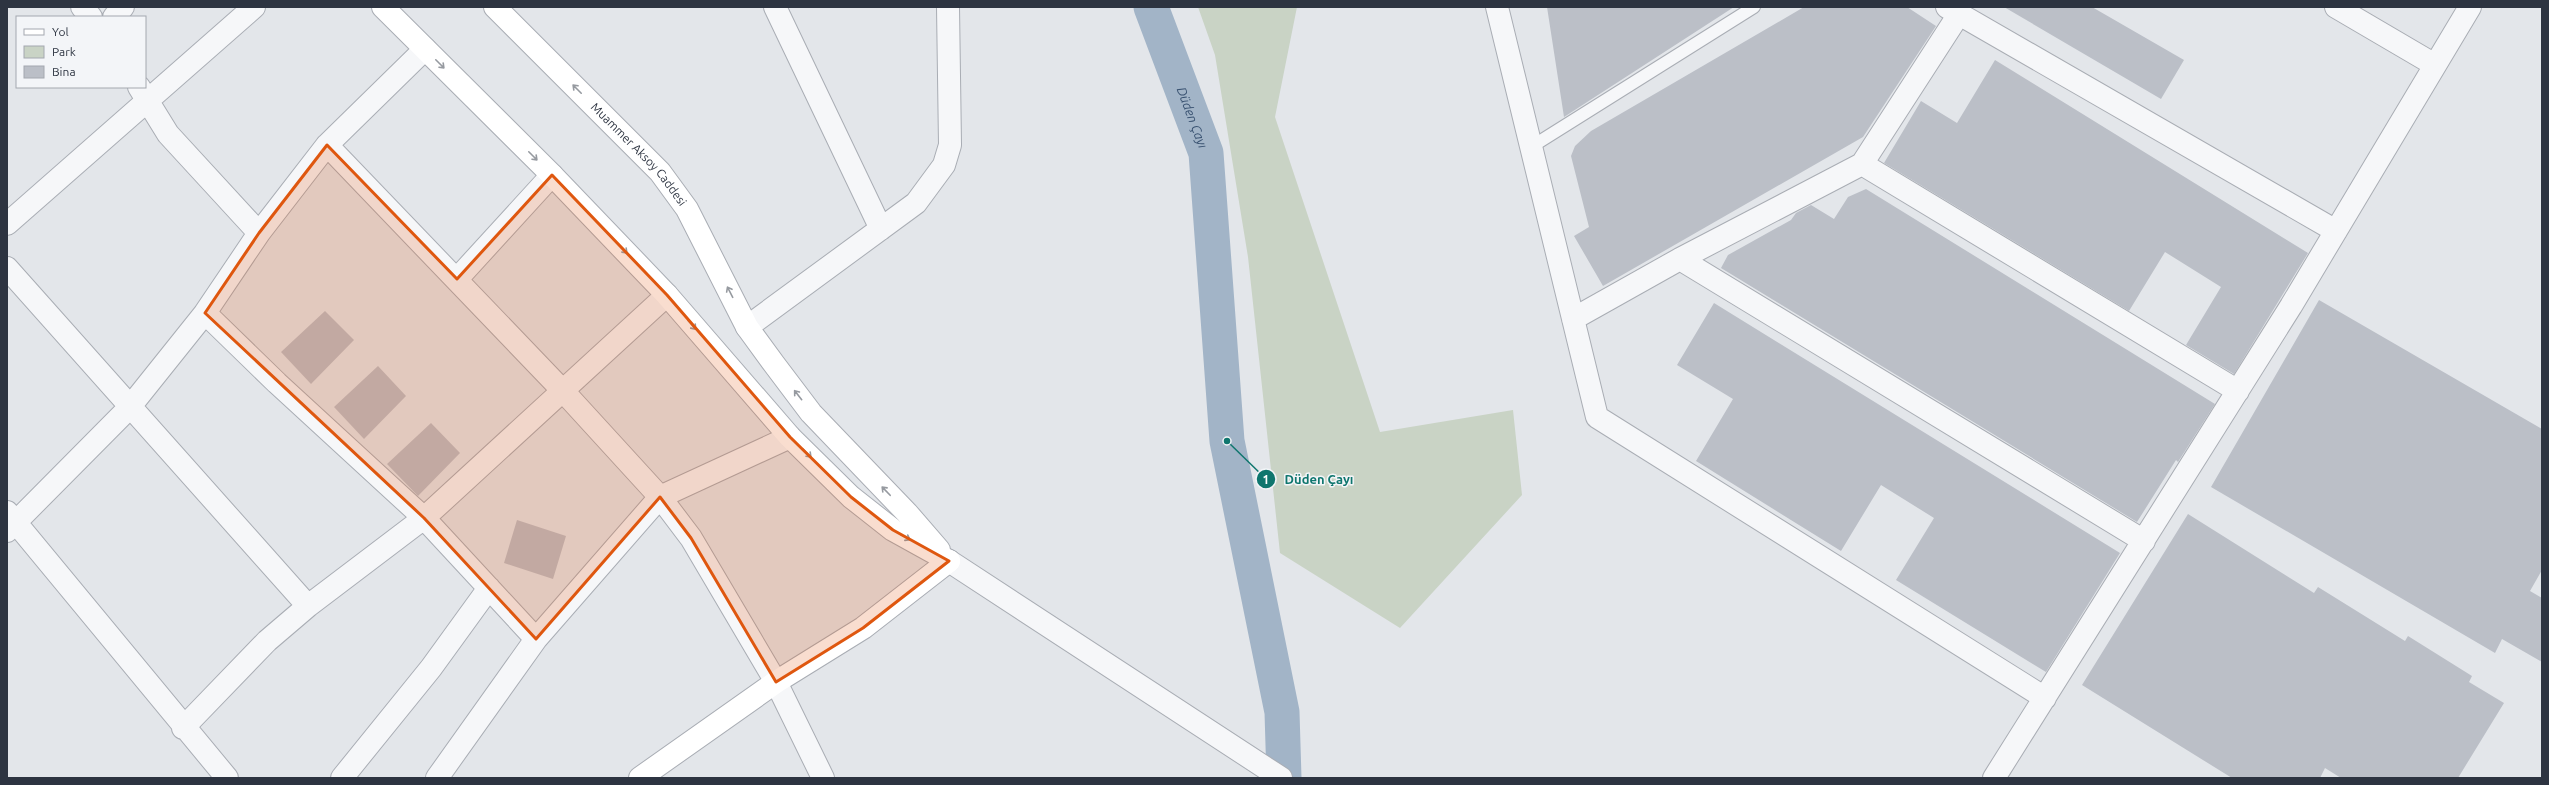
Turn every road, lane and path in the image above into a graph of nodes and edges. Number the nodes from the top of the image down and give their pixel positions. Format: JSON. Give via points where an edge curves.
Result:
{"nodes":[{"id":1,"x":82,"y":7,"type":"edge"},
{"id":2,"x":123,"y":7,"type":"edge"},
{"id":3,"x":254,"y":7,"type":"edge"},
{"id":4,"x":383,"y":7,"type":"edge"},
{"id":5,"x":495,"y":7,"type":"edge"},
{"id":6,"x":775,"y":7,"type":"edge"},
{"id":7,"x":948,"y":7,"type":"edge"},
{"id":8,"x":1497,"y":7,"type":"edge"},
{"id":9,"x":1754,"y":7,"type":"edge"},
{"id":10,"x":2336,"y":7,"type":"edge"},
{"id":11,"x":2470,"y":7,"type":"edge"},
{"id":12,"x":1953,"y":11,"type":"edge"},
{"id":13,"x":90,"y":16,"type":"edge"},
{"id":14,"x":115,"y":16,"type":"edge"},
{"id":15,"x":426,"y":49,"type":"junction"},
{"id":16,"x":2435,"y":65,"type":"junction"},
{"id":17,"x":143,"y":94,"type":"edge"},
{"id":18,"x":327,"y":145,"type":"junction"},
{"id":19,"x":1531,"y":146,"type":"junction"},
{"id":20,"x":1862,"y":164,"type":"junction"},
{"id":21,"x":552,"y":175,"type":"junction"},
{"id":22,"x":7,"y":224,"type":"edge"},
{"id":23,"x":881,"y":229,"type":"junction"},
{"id":24,"x":2336,"y":231,"type":"junction"},
{"id":25,"x":259,"y":233,"type":"junction"},
{"id":26,"x":1680,"y":259,"type":"junction"},
{"id":27,"x":7,"y":268,"type":"edge"},
{"id":28,"x":457,"y":279,"type":"junction"},
{"id":29,"x":667,"y":296,"type":"junction"},
{"id":30,"x":205,"y":313,"type":"junction"},
{"id":31,"x":1573,"y":319,"type":"junction"},
{"id":32,"x":748,"y":327,"type":"junction"},
{"id":33,"x":2238,"y":391,"type":"junction"},
{"id":34,"x":564,"y":392,"type":"junction"},
{"id":35,"x":130,"y":408,"type":"junction"},
{"id":36,"x":790,"y":437,"type":"junction"},
{"id":37,"x":660,"y":498,"type":"junction"},
{"id":38,"x":424,"y":518,"type":"junction"},
{"id":39,"x":10,"y":522,"type":"edge"},
{"id":40,"x":2144,"y":541,"type":"junction"},
{"id":41,"x":949,"y":561,"type":"junction"},
{"id":42,"x":489,"y":588,"type":"junction"},
{"id":43,"x":308,"y":606,"type":"junction"},
{"id":44,"x":536,"y":639,"type":"junction"},
{"id":45,"x":776,"y":682,"type":"junction"},
{"id":46,"x":2045,"y":698,"type":"junction"},
{"id":47,"x":183,"y":728,"type":"junction"},
{"id":48,"x":227,"y":778,"type":"edge"},
{"id":49,"x":342,"y":778,"type":"edge"},
{"id":50,"x":437,"y":778,"type":"edge"},
{"id":51,"x":640,"y":778,"type":"edge"},
{"id":52,"x":823,"y":778,"type":"edge"},
{"id":53,"x":1281,"y":778,"type":"edge"},
{"id":54,"x":1994,"y":778,"type":"edge"}],
"edges":[{"from":1,"to":13,"type":"street"},
{"from":2,"to":14,"type":"street"},
{"from":3,"to":17,"type":"street"},
{"from":4,"to":15,"type":"main road"},
{"from":32,"to":5,"type":"main road","name":"Muammer Aksoy Caddesi","one_way":true,"via":[[688,209],[660,172]]},
{"from":6,"to":23,"type":"street"},
{"from":7,"to":23,"type":"street","via":[[950,145],[944,165],[916,203]]},
{"from":8,"to":19,"type":"street"},
{"from":9,"to":19,"type":"lane"},
{"from":10,"to":16,"type":"street"},
{"from":11,"to":16,"type":"street"},
{"from":12,"to":20,"type":"street"},
{"from":12,"to":24,"type":"street"},
{"from":15,"to":18,"type":"street"},
{"from":15,"to":21,"type":"main road","one_way":true},
{"from":16,"to":24,"type":"street"},
{"from":17,"to":22,"type":"street"},
{"from":17,"to":25,"type":"street","via":[[168,134]]},
{"from":18,"to":25,"type":"street"},
{"from":18,"to":28,"type":"street"},
{"from":19,"to":31,"type":"street"},
{"from":20,"to":26,"type":"street"},
{"from":20,"to":33,"type":"street"},
{"from":21,"to":28,"type":"street"},
{"from":21,"to":29,"type":"main road","one_way":true},
{"from":23,"to":32,"type":"street"},
{"from":24,"to":33,"type":"street"},
{"from":25,"to":30,"type":"street"},
{"from":26,"to":31,"type":"street"},
{"from":26,"to":40,"type":"street"},
{"from":27,"to":35,"type":"street"},
{"from":28,"to":34,"type":"street"},
{"from":29,"to":34,"type":"street"},
{"from":29,"to":36,"type":"main road","one_way":true},
{"from":30,"to":35,"type":"street"},
{"from":30,"to":38,"type":"street"},
{"from":31,"to":46,"type":"street","via":[[1597,417]]},
{"from":41,"to":32,"type":"main road","name":"Muammer Aksoy Caddesi","one_way":true,"via":[[907,513],[811,413]]},
{"from":33,"to":40,"type":"street"},
{"from":34,"to":37,"type":"street"},
{"from":34,"to":38,"type":"street"},
{"from":35,"to":39,"type":"street"},
{"from":35,"to":43,"type":"street"},
{"from":36,"to":37,"type":"street"},
{"from":36,"to":41,"type":"main road","one_way":true,"via":[[852,497],[893,530]]},
{"from":37,"to":44,"type":"street"},
{"from":37,"to":45,"type":"street","via":[[691,538]]},
{"from":38,"to":42,"type":"street"},
{"from":38,"to":43,"type":"street"},
{"from":39,"to":47,"type":"street"},
{"from":40,"to":46,"type":"street"},
{"from":41,"to":45,"type":"main road","via":[[863,628]]},
{"from":41,"to":53,"type":"street"},
{"from":42,"to":44,"type":"street"},
{"from":42,"to":49,"type":"street","via":[[431,668]]},
{"from":43,"to":47,"type":"street","via":[[267,641]]},
{"from":44,"to":50,"type":"street"},
{"from":45,"to":51,"type":"main road"},
{"from":45,"to":52,"type":"street"},
{"from":46,"to":54,"type":"street"},
{"from":47,"to":48,"type":"street"}]}
